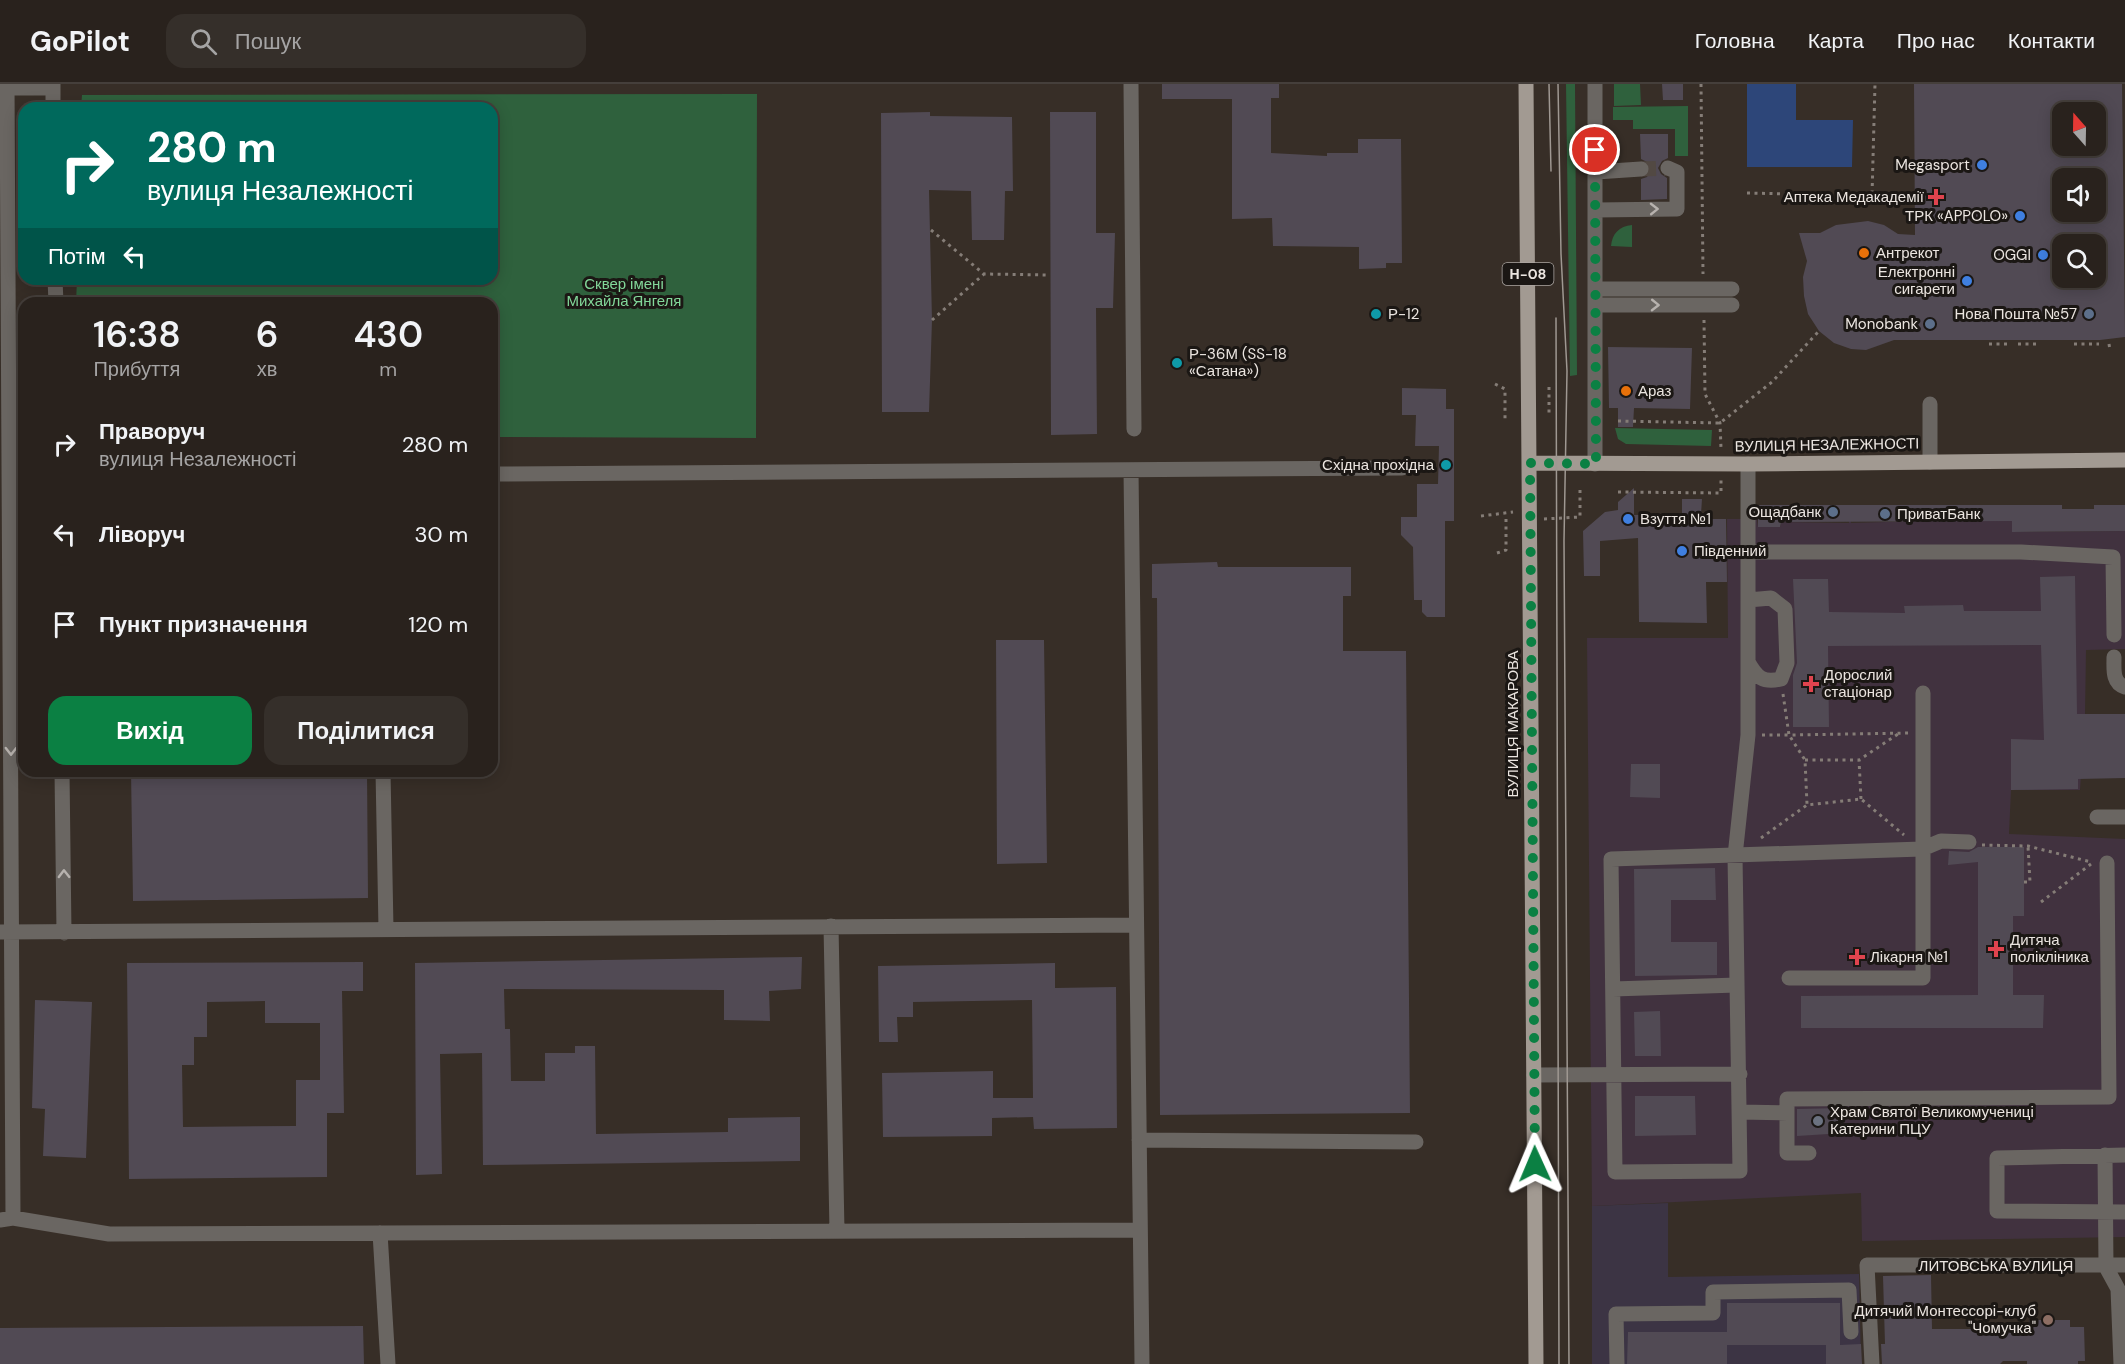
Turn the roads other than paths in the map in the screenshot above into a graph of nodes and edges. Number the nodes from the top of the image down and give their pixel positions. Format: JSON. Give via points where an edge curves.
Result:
{"nodes":[{"id":1,"x":1131,"y":84,"type":"edge"},
{"id":2,"x":1527,"y":84,"type":"edge"},
{"id":3,"x":1595,"y":84,"type":"edge"},
{"id":4,"x":53,"y":86,"type":"edge"},
{"id":5,"x":5,"y":87,"type":"edge"},
{"id":6,"x":53,"y":102,"type":"edge"},
{"id":7,"x":1668,"y":168,"type":"dead end"},
{"id":8,"x":1641,"y":169,"type":"tunnel mouth"},
{"id":9,"x":1596,"y":172,"type":"junction"},
{"id":10,"x":1596,"y":210,"type":"junction"},
{"id":11,"x":1596,"y":289,"type":"junction"},
{"id":12,"x":1732,"y":289,"type":"dead end"},
{"id":13,"x":1596,"y":305,"type":"junction"},
{"id":14,"x":1732,"y":305,"type":"dead end"},
{"id":15,"x":1930,"y":404,"type":"dead end"},
{"id":16,"x":1134,"y":429,"type":"dead end"},
{"id":17,"x":2125,"y":460,"type":"edge"},
{"id":18,"x":1930,"y":462,"type":"junction"},
{"id":19,"x":1530,"y":463,"type":"junction"},
{"id":20,"x":1596,"y":464,"type":"junction"},
{"id":21,"x":1748,"y":464,"type":"junction"},
{"id":22,"x":1402,"y":468,"type":"dead end"},
{"id":23,"x":1131,"y":470,"type":"junction"},
{"id":24,"x":498,"y":474,"type":"edge"},
{"id":25,"x":11,"y":476,"type":"edge"},
{"id":26,"x":1748,"y":552,"type":"junction"},
{"id":27,"x":1748,"y":600,"type":"junction"},
{"id":28,"x":2114,"y":635,"type":"dead end"},
{"id":29,"x":2114,"y":657,"type":"dead end"},
{"id":30,"x":1748,"y":662,"type":"junction"},
{"id":31,"x":2125,"y":687,"type":"edge"},
{"id":32,"x":1923,"y":693,"type":"dead end"},
{"id":33,"x":62,"y":777,"type":"edge"},
{"id":34,"x":383,"y":777,"type":"edge"},
{"id":35,"x":2097,"y":817,"type":"dead end"},
{"id":36,"x":2125,"y":817,"type":"edge"},
{"id":37,"x":1969,"y":842,"type":"road end"},
{"id":38,"x":1922,"y":849,"type":"junction"},
{"id":39,"x":1735,"y":856,"type":"junction"},
{"id":40,"x":2100,"y":863,"type":"road end"},
{"id":41,"x":1136,"y":925,"type":"junction"},
{"id":42,"x":831,"y":927,"type":"junction"},
{"id":43,"x":386,"y":929,"type":"junction"},
{"id":44,"x":6,"y":932,"type":"edge"},
{"id":45,"x":64,"y":933,"type":"junction"},
{"id":46,"x":1789,"y":978,"type":"dead end"},
{"id":47,"x":1737,"y":985,"type":"junction"},
{"id":48,"x":1613,"y":989,"type":"junction"},
{"id":49,"x":1740,"y":1074,"type":"junction"},
{"id":50,"x":2109,"y":1074,"type":"junction"},
{"id":51,"x":2125,"y":1074,"type":"edge"},
{"id":52,"x":1534,"y":1075,"type":"junction"},
{"id":53,"x":1614,"y":1075,"type":"junction"},
{"id":54,"x":1740,"y":1112,"type":"junction"},
{"id":55,"x":1787,"y":1113,"type":"junction"},
{"id":56,"x":1139,"y":1140,"type":"junction"},
{"id":57,"x":1416,"y":1142,"type":"dead end"},
{"id":58,"x":1809,"y":1153,"type":"dead end"},
{"id":59,"x":2105,"y":1155,"type":"junction"},
{"id":60,"x":2125,"y":1155,"type":"edge"},
{"id":61,"x":2106,"y":1212,"type":"junction"},
{"id":62,"x":2125,"y":1212,"type":"edge"},
{"id":63,"x":7,"y":1219,"type":"edge"},
{"id":64,"x":1140,"y":1230,"type":"junction"},
{"id":65,"x":837,"y":1231,"type":"junction"},
{"id":66,"x":380,"y":1233,"type":"junction"},
{"id":67,"x":2125,"y":1265,"type":"edge"},
{"id":68,"x":2106,"y":1267,"type":"junction"},
{"id":69,"x":1851,"y":1332,"type":"dead end"},
{"id":70,"x":388,"y":1364,"type":"edge"},
{"id":71,"x":1142,"y":1364,"type":"edge"},
{"id":72,"x":1536,"y":1364,"type":"edge"},
{"id":73,"x":1617,"y":1364,"type":"edge"},
{"id":74,"x":1872,"y":1364,"type":"edge"},
{"id":75,"x":2121,"y":1364,"type":"edge"}],
"edges":[{"from":1,"to":16,"type":"street"},
{"from":2,"to":19,"type":"main road","name":"ВУЛИЦЯ МАКАРОВА","number":"Н-08"},
{"from":3,"to":9,"type":"street"},
{"from":4,"to":5,"type":"street"},
{"from":4,"to":6,"type":"street"},
{"from":5,"to":25,"type":"street"},
{"from":10,"to":7,"type":"street","one_way":true,"via":[[1677,209],[1677,172]]},
{"from":8,"to":9,"type":"street"},
{"from":9,"to":10,"type":"street"},
{"from":10,"to":11,"type":"street"},
{"from":11,"to":12,"type":"street"},
{"from":11,"to":13,"type":"street"},
{"from":13,"to":14,"type":"street","one_way":true},
{"from":13,"to":20,"type":"street"},
{"from":15,"to":18,"type":"street"},
{"from":17,"to":18,"type":"main road","name":"ВУЛИЦЯ НЕЗАЛЕЖНОСТІ"},
{"from":18,"to":21,"type":"main road","name":"ВУЛИЦЯ НЕЗАЛЕЖНОСТІ"},
{"from":19,"to":20,"type":"main road","name":"ВУЛИЦЯ НЕЗАЛЕЖНОСТІ"},
{"from":19,"to":52,"type":"main road","name":"ВУЛИЦЯ МАКАРОВА","number":"Н-08"},
{"from":20,"to":21,"type":"main road","name":"ВУЛИЦЯ НЕЗАЛЕЖНОСТІ"},
{"from":21,"to":26,"type":"street"},
{"from":22,"to":23,"type":"street"},
{"from":23,"to":24,"type":"street"},
{"from":23,"to":41,"type":"street"},
{"from":25,"to":44,"type":"street","one_way":true},
{"from":26,"to":27,"type":"street"},
{"from":26,"to":28,"type":"street","via":[[2022,552],[2113,556]]},
{"from":27,"to":30,"type":"street"},
{"from":27,"to":30,"type":"street","via":[[1771,598],[1785,609],[1787,663],[1781,679],[1767,682],[1755,676]]},
{"from":29,"to":31,"type":"street","via":[[2114,676]]},
{"from":30,"to":39,"type":"street","via":[[1748,735]]},
{"from":32,"to":38,"type":"street"},
{"from":45,"to":33,"type":"street","one_way":true},
{"from":34,"to":43,"type":"street"},
{"from":35,"to":36,"type":"street"},
{"from":37,"to":38,"type":"street","via":[[1941,841]]},
{"from":38,"to":39,"type":"street"},
{"from":38,"to":46,"type":"street","via":[[1923,978]]},
{"from":39,"to":47,"type":"street"},
{"from":39,"to":48,"type":"street","via":[[1611,859]]},
{"from":40,"to":50,"type":"street"},
{"from":41,"to":42,"type":"street"},
{"from":41,"to":56,"type":"street"},
{"from":42,"to":43,"type":"street"},
{"from":42,"to":65,"type":"street"},
{"from":43,"to":45,"type":"street"},
{"from":44,"to":45,"type":"street"},
{"from":44,"to":63,"type":"street"},
{"from":47,"to":48,"type":"street"},
{"from":47,"to":49,"type":"street"},
{"from":48,"to":53,"type":"street"},
{"from":49,"to":53,"type":"street"},
{"from":49,"to":54,"type":"street"},
{"from":50,"to":51,"type":"street"},
{"from":50,"to":55,"type":"street","via":[[2109,1097],[1787,1099]]},
{"from":52,"to":53,"type":"street"},
{"from":52,"to":72,"type":"main road","name":"ВУЛИЦЯ МАКАРОВА","number":"Н-08"},
{"from":53,"to":54,"type":"street","via":[[1615,1172],[1740,1171]]},
{"from":54,"to":55,"type":"street"},
{"from":55,"to":58,"type":"street","via":[[1787,1153]]},
{"from":56,"to":57,"type":"street"},
{"from":56,"to":64,"type":"street"},
{"from":59,"to":60,"type":"street"},
{"from":59,"to":61,"type":"street"},
{"from":59,"to":61,"type":"street","via":[[1997,1158],[1997,1211]]},
{"from":61,"to":62,"type":"street"},
{"from":61,"to":68,"type":"street"},
{"from":63,"to":66,"type":"street","via":[[109,1234]]},
{"from":64,"to":65,"type":"street"},
{"from":64,"to":71,"type":"street"},
{"from":65,"to":66,"type":"street"},
{"from":66,"to":70,"type":"street"},
{"from":67,"to":68,"type":"street","name":"ЛИТОВСЬКА ВУЛИЦЯ"},
{"from":68,"to":74,"type":"street","name":"ЛИТОВСЬКА ВУЛИЦЯ","via":[[1867,1266]]},
{"from":68,"to":75,"type":"street","via":[[2118,1289]]},
{"from":69,"to":73,"type":"street","via":[[1849,1290],[1713,1293],[1713,1313],[1616,1314]]}]}
